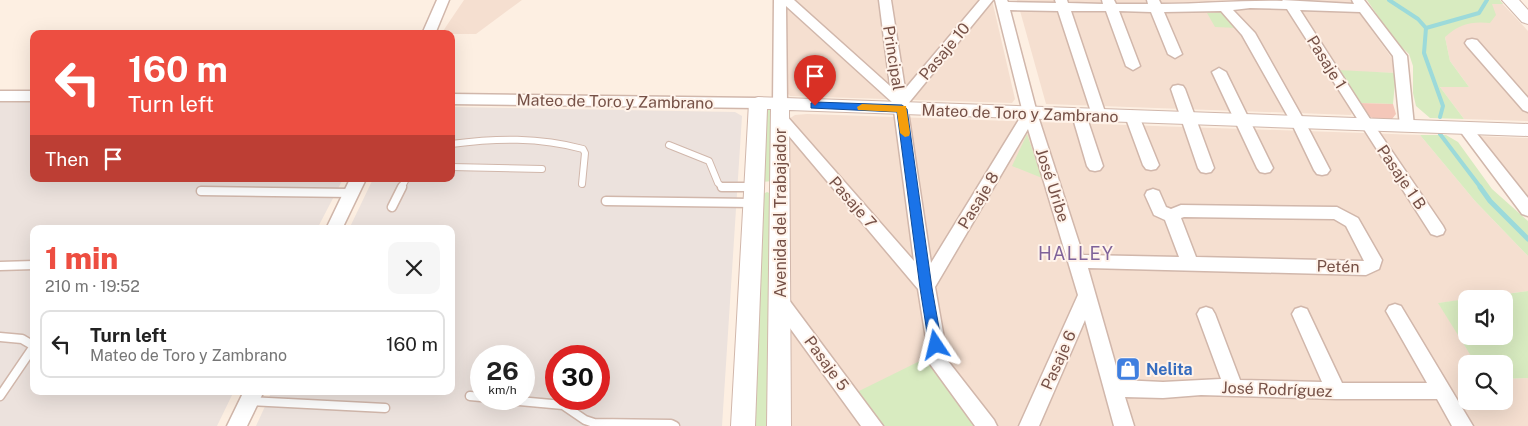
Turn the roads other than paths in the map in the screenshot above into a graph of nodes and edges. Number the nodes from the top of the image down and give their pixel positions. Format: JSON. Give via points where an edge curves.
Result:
{"nodes":[{"id":1,"x":443,"y":0,"type":"edge"},
{"id":2,"x":780,"y":0,"type":"edge"},
{"id":3,"x":787,"y":0,"type":"edge"},
{"id":4,"x":885,"y":0,"type":"edge"},
{"id":5,"x":1510,"y":0,"type":"edge"},
{"id":6,"x":997,"y":2,"type":"edge"},
{"id":7,"x":1249,"y":2,"type":"edge"},
{"id":8,"x":1062,"y":3,"type":"edge"},
{"id":9,"x":1109,"y":3,"type":"edge"},
{"id":10,"x":1290,"y":3,"type":"edge"},
{"id":11,"x":1155,"y":4,"type":"edge"},
{"id":12,"x":1203,"y":4,"type":"edge"},
{"id":13,"x":1361,"y":4,"type":"edge"},
{"id":14,"x":1224,"y":7,"type":"junction"},
{"id":15,"x":1528,"y":19,"type":"edge"},
{"id":16,"x":430,"y":30,"type":"edge"},
{"id":17,"x":1472,"y":44,"type":"dead end"},
{"id":18,"x":1175,"y":54,"type":"dead end"},
{"id":19,"x":1133,"y":66,"type":"dead end"},
{"id":20,"x":1219,"y":72,"type":"dead end"},
{"id":21,"x":1178,"y":89,"type":"dead end"},
{"id":22,"x":0,"y":96,"type":"edge"},
{"id":23,"x":30,"y":96,"type":"edge"},
{"id":24,"x":455,"y":99,"type":"edge"},
{"id":25,"x":758,"y":103,"type":"junction"},
{"id":26,"x":902,"y":106,"type":"junction"},
{"id":27,"x":1528,"y":107,"type":"edge"},
{"id":28,"x":780,"y":111,"type":"junction"},
{"id":29,"x":1030,"y":113,"type":"junction"},
{"id":30,"x":1079,"y":115,"type":"junction"},
{"id":31,"x":1099,"y":115,"type":"junction"},
{"id":32,"x":1132,"y":116,"type":"junction"},
{"id":33,"x":1187,"y":118,"type":"junction"},
{"id":34,"x":1242,"y":120,"type":"junction"},
{"id":35,"x":1298,"y":122,"type":"junction"},
{"id":36,"x":1367,"y":125,"type":"junction"},
{"id":37,"x":1407,"y":126,"type":"junction"},
{"id":38,"x":1465,"y":128,"type":"junction"},
{"id":39,"x":1528,"y":130,"type":"edge"},
{"id":40,"x":455,"y":144,"type":"edge"},
{"id":41,"x":669,"y":144,"type":"dead end"},
{"id":42,"x":1151,"y":165,"type":"dead end"},
{"id":43,"x":1094,"y":166,"type":"dead end"},
{"id":44,"x":455,"y":168,"type":"edge"},
{"id":45,"x":1206,"y":168,"type":"dead end"},
{"id":46,"x":1265,"y":168,"type":"dead end"},
{"id":47,"x":542,"y":169,"type":"dead end"},
{"id":48,"x":1322,"y":170,"type":"dead end"},
{"id":49,"x":404,"y":182,"type":"edge"},
{"id":50,"x":582,"y":184,"type":"dead end"},
{"id":51,"x":355,"y":186,"type":"edge"},
{"id":52,"x":779,"y":189,"type":"junction"},
{"id":53,"x":202,"y":191,"type":"dead end"},
{"id":54,"x":752,"y":195,"type":"junction"},
{"id":55,"x":1153,"y":195,"type":"dead end"},
{"id":56,"x":606,"y":201,"type":"dead end"},
{"id":57,"x":392,"y":207,"type":"dead end"},
{"id":58,"x":1528,"y":210,"type":"edge"},
{"id":59,"x":1172,"y":216,"type":"junction"},
{"id":60,"x":336,"y":225,"type":"edge"},
{"id":61,"x":1437,"y":230,"type":"dead end"},
{"id":62,"x":1077,"y":261,"type":"junction"},
{"id":63,"x":1190,"y":263,"type":"junction"},
{"id":64,"x":30,"y":265,"type":"edge"},
{"id":65,"x":0,"y":266,"type":"edge"},
{"id":66,"x":926,"y":288,"type":"junction"},
{"id":67,"x":1087,"y":295,"type":"junction"},
{"id":68,"x":780,"y":301,"type":"junction"},
{"id":69,"x":1395,"y":311,"type":"dead end"},
{"id":70,"x":1206,"y":314,"type":"dead end"},
{"id":71,"x":1302,"y":314,"type":"dead end"},
{"id":72,"x":0,"y":337,"type":"edge"},
{"id":73,"x":30,"y":342,"type":"edge"},
{"id":74,"x":30,"y":352,"type":"edge"},
{"id":75,"x":1112,"y":388,"type":"junction"},
{"id":76,"x":1234,"y":388,"type":"junction"},
{"id":77,"x":1336,"y":391,"type":"junction"},
{"id":78,"x":1442,"y":391,"type":"junction"},
{"id":79,"x":0,"y":396,"type":"edge"},
{"id":80,"x":252,"y":396,"type":"edge"},
{"id":81,"x":535,"y":402,"type":"edge"},
{"id":82,"x":385,"y":408,"type":"dead end"},
{"id":83,"x":237,"y":426,"type":"edge"},
{"id":84,"x":675,"y":426,"type":"edge"},
{"id":85,"x":743,"y":426,"type":"edge"},
{"id":86,"x":779,"y":426,"type":"edge"},
{"id":87,"x":874,"y":426,"type":"edge"},
{"id":88,"x":987,"y":426,"type":"edge"},
{"id":89,"x":1029,"y":426,"type":"edge"},
{"id":90,"x":1124,"y":426,"type":"edge"},
{"id":91,"x":1463,"y":426,"type":"edge"}],
"edges":[{"from":1,"to":16,"type":"street"},
{"from":2,"to":28,"type":"street","name":"Avenida del Trabajador"},
{"from":3,"to":26,"type":"street"},
{"from":4,"to":26,"type":"street","name":"Principal"},
{"from":5,"to":15,"type":"street"},
{"from":6,"to":8,"type":"street"},
{"from":6,"to":26,"type":"street","name":"Pasaje 10"},
{"from":6,"to":29,"type":"street","name":"José Uribe"},
{"from":7,"to":10,"type":"street"},
{"from":7,"to":14,"type":"street"},
{"from":8,"to":9,"type":"street"},
{"from":8,"to":31,"type":"street"},
{"from":9,"to":11,"type":"street"},
{"from":9,"to":19,"type":"street"},
{"from":10,"to":13,"type":"street"},
{"from":10,"to":36,"type":"street","name":"Pasaje 1"},
{"from":11,"to":12,"type":"street"},
{"from":11,"to":18,"type":"street"},
{"from":12,"to":14,"type":"street"},
{"from":13,"to":37,"type":"street","via":[[1400,56]]},
{"from":14,"to":35,"type":"street","via":[[1248,33]]},
{"from":17,"to":27,"type":"street"},
{"from":20,"to":34,"type":"street"},
{"from":21,"to":33,"type":"street"},
{"from":22,"to":23,"type":"street"},
{"from":24,"to":25,"type":"street","name":"Mateo de Toro y Zambrano"},
{"from":25,"to":28,"type":"street","name":"Mateo de Toro y Zambrano"},
{"from":25,"to":54,"type":"street","name":"Avenida del Trabajador"},
{"from":26,"to":28,"type":"street","name":"Mateo de Toro y Zambrano"},
{"from":26,"to":29,"type":"street","name":"Mateo de Toro y Zambrano"},
{"from":26,"to":66,"type":"street","name":"Principal"},
{"from":28,"to":52,"type":"street","name":"Avenida del Trabajador"},
{"from":28,"to":66,"type":"street","name":"Pasaje 7"},
{"from":29,"to":30,"type":"street","name":"Mateo de Toro y Zambrano"},
{"from":29,"to":62,"type":"street","name":"José Uribe"},
{"from":29,"to":66,"type":"street","name":"Pasaje 8"},
{"from":30,"to":31,"type":"street","name":"Mateo de Toro y Zambrano"},
{"from":30,"to":43,"type":"street"},
{"from":31,"to":32,"type":"street","name":"Mateo de Toro y Zambrano"},
{"from":32,"to":33,"type":"street","name":"Mateo de Toro y Zambrano"},
{"from":32,"to":42,"type":"street"},
{"from":33,"to":34,"type":"street","name":"Mateo de Toro y Zambrano"},
{"from":33,"to":45,"type":"street"},
{"from":34,"to":35,"type":"street","name":"Mateo de Toro y Zambrano"},
{"from":34,"to":46,"type":"street"},
{"from":35,"to":36,"type":"street","name":"Mateo de Toro y Zambrano"},
{"from":35,"to":48,"type":"street"},
{"from":36,"to":37,"type":"street","name":"Mateo de Toro y Zambrano"},
{"from":36,"to":61,"type":"street","name":"Pasaje 1 B"},
{"from":37,"to":38,"type":"street","name":"Mateo de Toro y Zambrano"},
{"from":38,"to":39,"type":"street","name":"Mateo de Toro y Zambrano"},
{"from":38,"to":58,"type":"street"},
{"from":40,"to":50,"type":"lane","via":[[520,140],[571,145],[585,153]]},
{"from":41,"to":54,"type":"lane","via":[[710,161],[718,183],[724,188]]},
{"from":44,"to":47,"type":"lane"},
{"from":49,"to":57,"type":"lane"},
{"from":51,"to":53,"type":"lane"},
{"from":51,"to":60,"type":"street"},
{"from":52,"to":54,"type":"street"},
{"from":52,"to":68,"type":"street","name":"Avenida del Trabajador"},
{"from":54,"to":56,"type":"lane"},
{"from":54,"to":85,"type":"street","name":"Avenida del Trabajador"},
{"from":55,"to":59,"type":"street","via":[[1160,211]]},
{"from":59,"to":63,"type":"street"},
{"from":59,"to":63,"type":"street","name":"Petén","via":[[1181,211],[1330,211],[1352,222],[1373,260],[1373,264],[1366,268]]},
{"from":62,"to":63,"type":"street","name":"Petén"},
{"from":62,"to":67,"type":"street","name":"José Uribe"},
{"from":64,"to":65,"type":"lane"},
{"from":66,"to":88,"type":"street","name":"Principal","via":[[939,364]]},
{"from":67,"to":75,"type":"street","name":"José Uribe"},
{"from":67,"to":89,"type":"street","name":"Pasaje 6"},
{"from":68,"to":86,"type":"street","name":"Avenida del Trabajador"},
{"from":68,"to":87,"type":"street","name":"Pasaje 5"},
{"from":69,"to":78,"type":"street"},
{"from":70,"to":76,"type":"street"},
{"from":71,"to":77,"type":"street"},
{"from":72,"to":73,"type":"lane","via":[[22,338]]},
{"from":74,"to":79,"type":"lane"},
{"from":75,"to":76,"type":"street","name":"José Rodríguez"},
{"from":75,"to":90,"type":"street","name":"José Uribe"},
{"from":76,"to":77,"type":"street","name":"José Rodríguez"},
{"from":77,"to":78,"type":"street","name":"José Rodríguez"},
{"from":78,"to":91,"type":"street"},
{"from":80,"to":82,"type":"lane"},
{"from":80,"to":83,"type":"street"},
{"from":81,"to":84,"type":"lane","via":[[563,405],[594,423]]}]}
